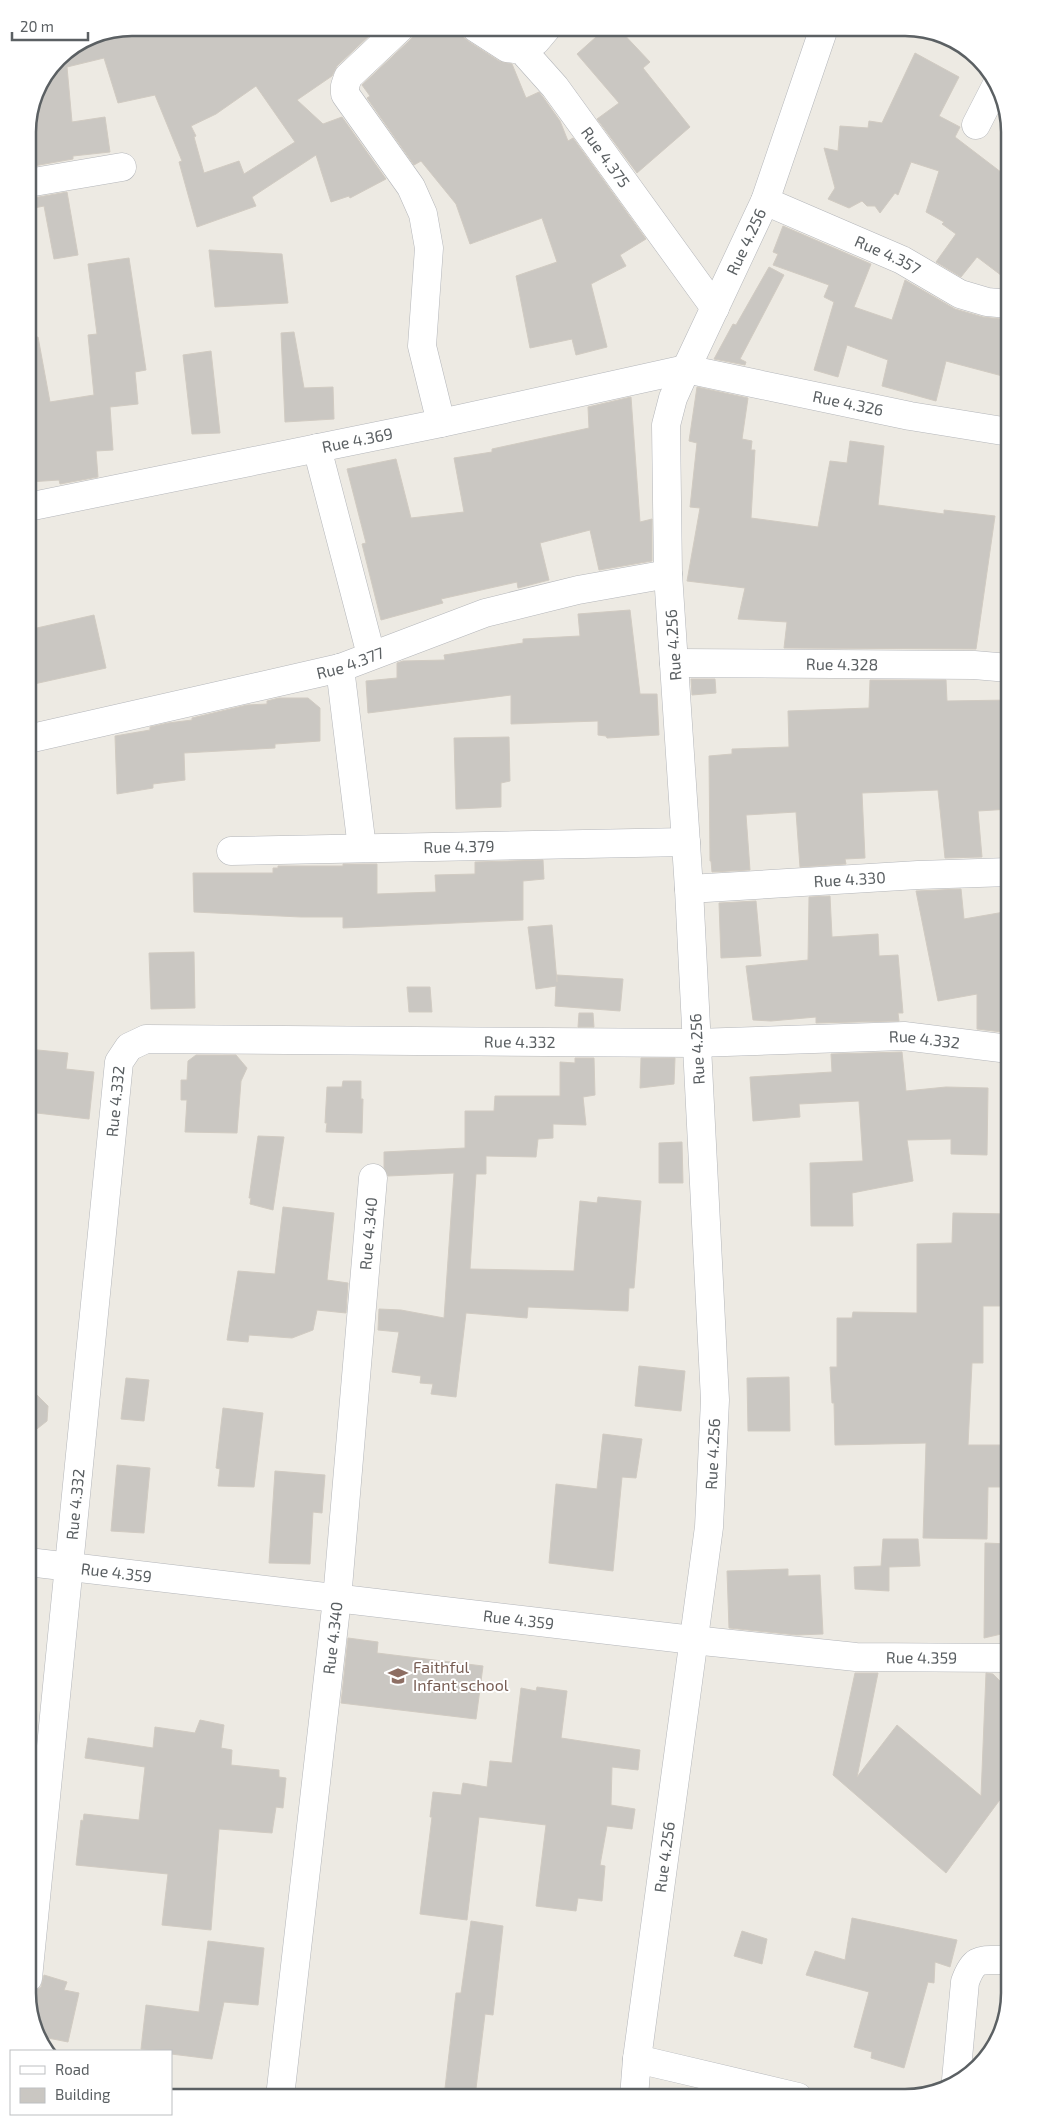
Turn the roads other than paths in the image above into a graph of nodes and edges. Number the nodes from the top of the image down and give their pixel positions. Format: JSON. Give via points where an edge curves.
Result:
{"nodes":[{"id":1,"x":392,"y":36,"type":"edge"},
{"id":2,"x":488,"y":36,"type":"edge"},
{"id":3,"x":540,"y":36,"type":"edge"},
{"id":4,"x":821,"y":36,"type":"edge"},
{"id":5,"x":522,"y":50,"type":"junction"},
{"id":6,"x":992,"y":94,"type":"edge"},
{"id":7,"x":976,"y":125,"type":"dead end"},
{"id":8,"x":122,"y":167,"type":"dead end"},
{"id":9,"x":36,"y":182,"type":"edge"},
{"id":10,"x":765,"y":201,"type":"junction"},
{"id":11,"x":1001,"y":303,"type":"edge"},
{"id":12,"x":715,"y":308,"type":"junction"},
{"id":13,"x":686,"y":368,"type":"junction"},
{"id":14,"x":441,"y":423,"type":"junction"},
{"id":15,"x":1001,"y":431,"type":"edge"},
{"id":16,"x":317,"y":448,"type":"junction"},
{"id":17,"x":36,"y":506,"type":"edge"},
{"id":18,"x":668,"y":574,"type":"junction"},
{"id":19,"x":371,"y":655,"type":"junction"},
{"id":20,"x":674,"y":663,"type":"junction"},
{"id":21,"x":1001,"y":667,"type":"edge"},
{"id":22,"x":340,"y":668,"type":"junction"},
{"id":23,"x":36,"y":737,"type":"edge"},
{"id":24,"x":686,"y":842,"type":"junction"},
{"id":25,"x":362,"y":848,"type":"junction"},
{"id":26,"x":231,"y":851,"type":"dead end"},
{"id":27,"x":1001,"y":872,"type":"edge"},
{"id":28,"x":689,"y":889,"type":"junction"},
{"id":29,"x":696,"y":1043,"type":"junction"},
{"id":30,"x":1001,"y":1048,"type":"edge"},
{"id":31,"x":373,"y":1178,"type":"dead end"},
{"id":32,"x":36,"y":1563,"type":"edge"},
{"id":33,"x":69,"y":1567,"type":"junction"},
{"id":34,"x":337,"y":1599,"type":"junction"},
{"id":35,"x":693,"y":1640,"type":"junction"},
{"id":36,"x":1001,"y":1658,"type":"edge"},
{"id":37,"x":36,"y":1898,"type":"edge"},
{"id":38,"x":1001,"y":1960,"type":"edge"},
{"id":39,"x":637,"y":2059,"type":"junction"},
{"id":40,"x":957,"y":2073,"type":"edge"},
{"id":41,"x":281,"y":2089,"type":"edge"},
{"id":42,"x":635,"y":2089,"type":"edge"},
{"id":43,"x":761,"y":2089,"type":"edge"}],
"edges":[{"from":1,"to":14,"type":"street","via":[[348,77],[346,94],[411,187],[423,214],[429,248],[422,346]]},
{"from":2,"to":5,"type":"street","via":[[507,48]]},
{"from":3,"to":5,"type":"street"},
{"from":4,"to":10,"type":"street","name":"Rue 4.256"},
{"from":5,"to":12,"type":"street","name":"Rue 4.375","via":[[555,87]]},
{"from":6,"to":7,"type":"street"},
{"from":8,"to":9,"type":"street"},
{"from":10,"to":11,"type":"street","name":"Rue 4.357","via":[[902,260],[960,294]]},
{"from":10,"to":12,"type":"street","name":"Rue 4.256"},
{"from":12,"to":13,"type":"street","name":"Rue 4.256"},
{"from":13,"to":14,"type":"street","name":"Rue 4.369"},
{"from":13,"to":15,"type":"street","name":"Rue 4.326","via":[[910,416]]},
{"from":13,"to":18,"type":"street","name":"Rue 4.256","via":[[666,425]]},
{"from":14,"to":16,"type":"street","name":"Rue 4.369"},
{"from":16,"to":17,"type":"street","name":"Rue 4.369"},
{"from":16,"to":19,"type":"street"},
{"from":18,"to":19,"type":"street","name":"Rue 4.377","via":[[578,590],[485,613]]},
{"from":18,"to":20,"type":"street","name":"Rue 4.256"},
{"from":19,"to":22,"type":"street","name":"Rue 4.377"},
{"from":20,"to":21,"type":"street","name":"Rue 4.328"},
{"from":20,"to":24,"type":"street","name":"Rue 4.256"},
{"from":22,"to":23,"type":"street","name":"Rue 4.377"},
{"from":22,"to":25,"type":"street"},
{"from":24,"to":25,"type":"street","name":"Rue 4.379"},
{"from":24,"to":28,"type":"street","name":"Rue 4.256"},
{"from":25,"to":26,"type":"street","name":"Rue 4.379"},
{"from":27,"to":28,"type":"street","name":"Rue 4.330"},
{"from":28,"to":29,"type":"street","name":"Rue 4.256"},
{"from":29,"to":30,"type":"street","name":"Rue 4.332","via":[[904,1036]]},
{"from":29,"to":33,"type":"street","name":"Rue 4.332","via":[[146,1039],[129,1047],[119,1062]]},
{"from":29,"to":35,"type":"street","name":"Rue 4.256","via":[[715,1400],[709,1527]]},
{"from":31,"to":34,"type":"street","name":"Rue 4.340"},
{"from":32,"to":33,"type":"street","name":"Rue 4.359"},
{"from":33,"to":34,"type":"street","name":"Rue 4.359"},
{"from":33,"to":37,"type":"street","name":"Rue 4.332"},
{"from":34,"to":35,"type":"street","name":"Rue 4.359"},
{"from":34,"to":41,"type":"street","name":"Rue 4.340"},
{"from":35,"to":36,"type":"street","name":"Rue 4.359","via":[[856,1657]]},
{"from":35,"to":39,"type":"street","name":"Rue 4.256"},
{"from":38,"to":40,"type":"street","via":[[978,1961],[971,1967],[966,1982]]},
{"from":39,"to":42,"type":"street","name":"Rue 4.256"},
{"from":39,"to":43,"type":"street"}]}
